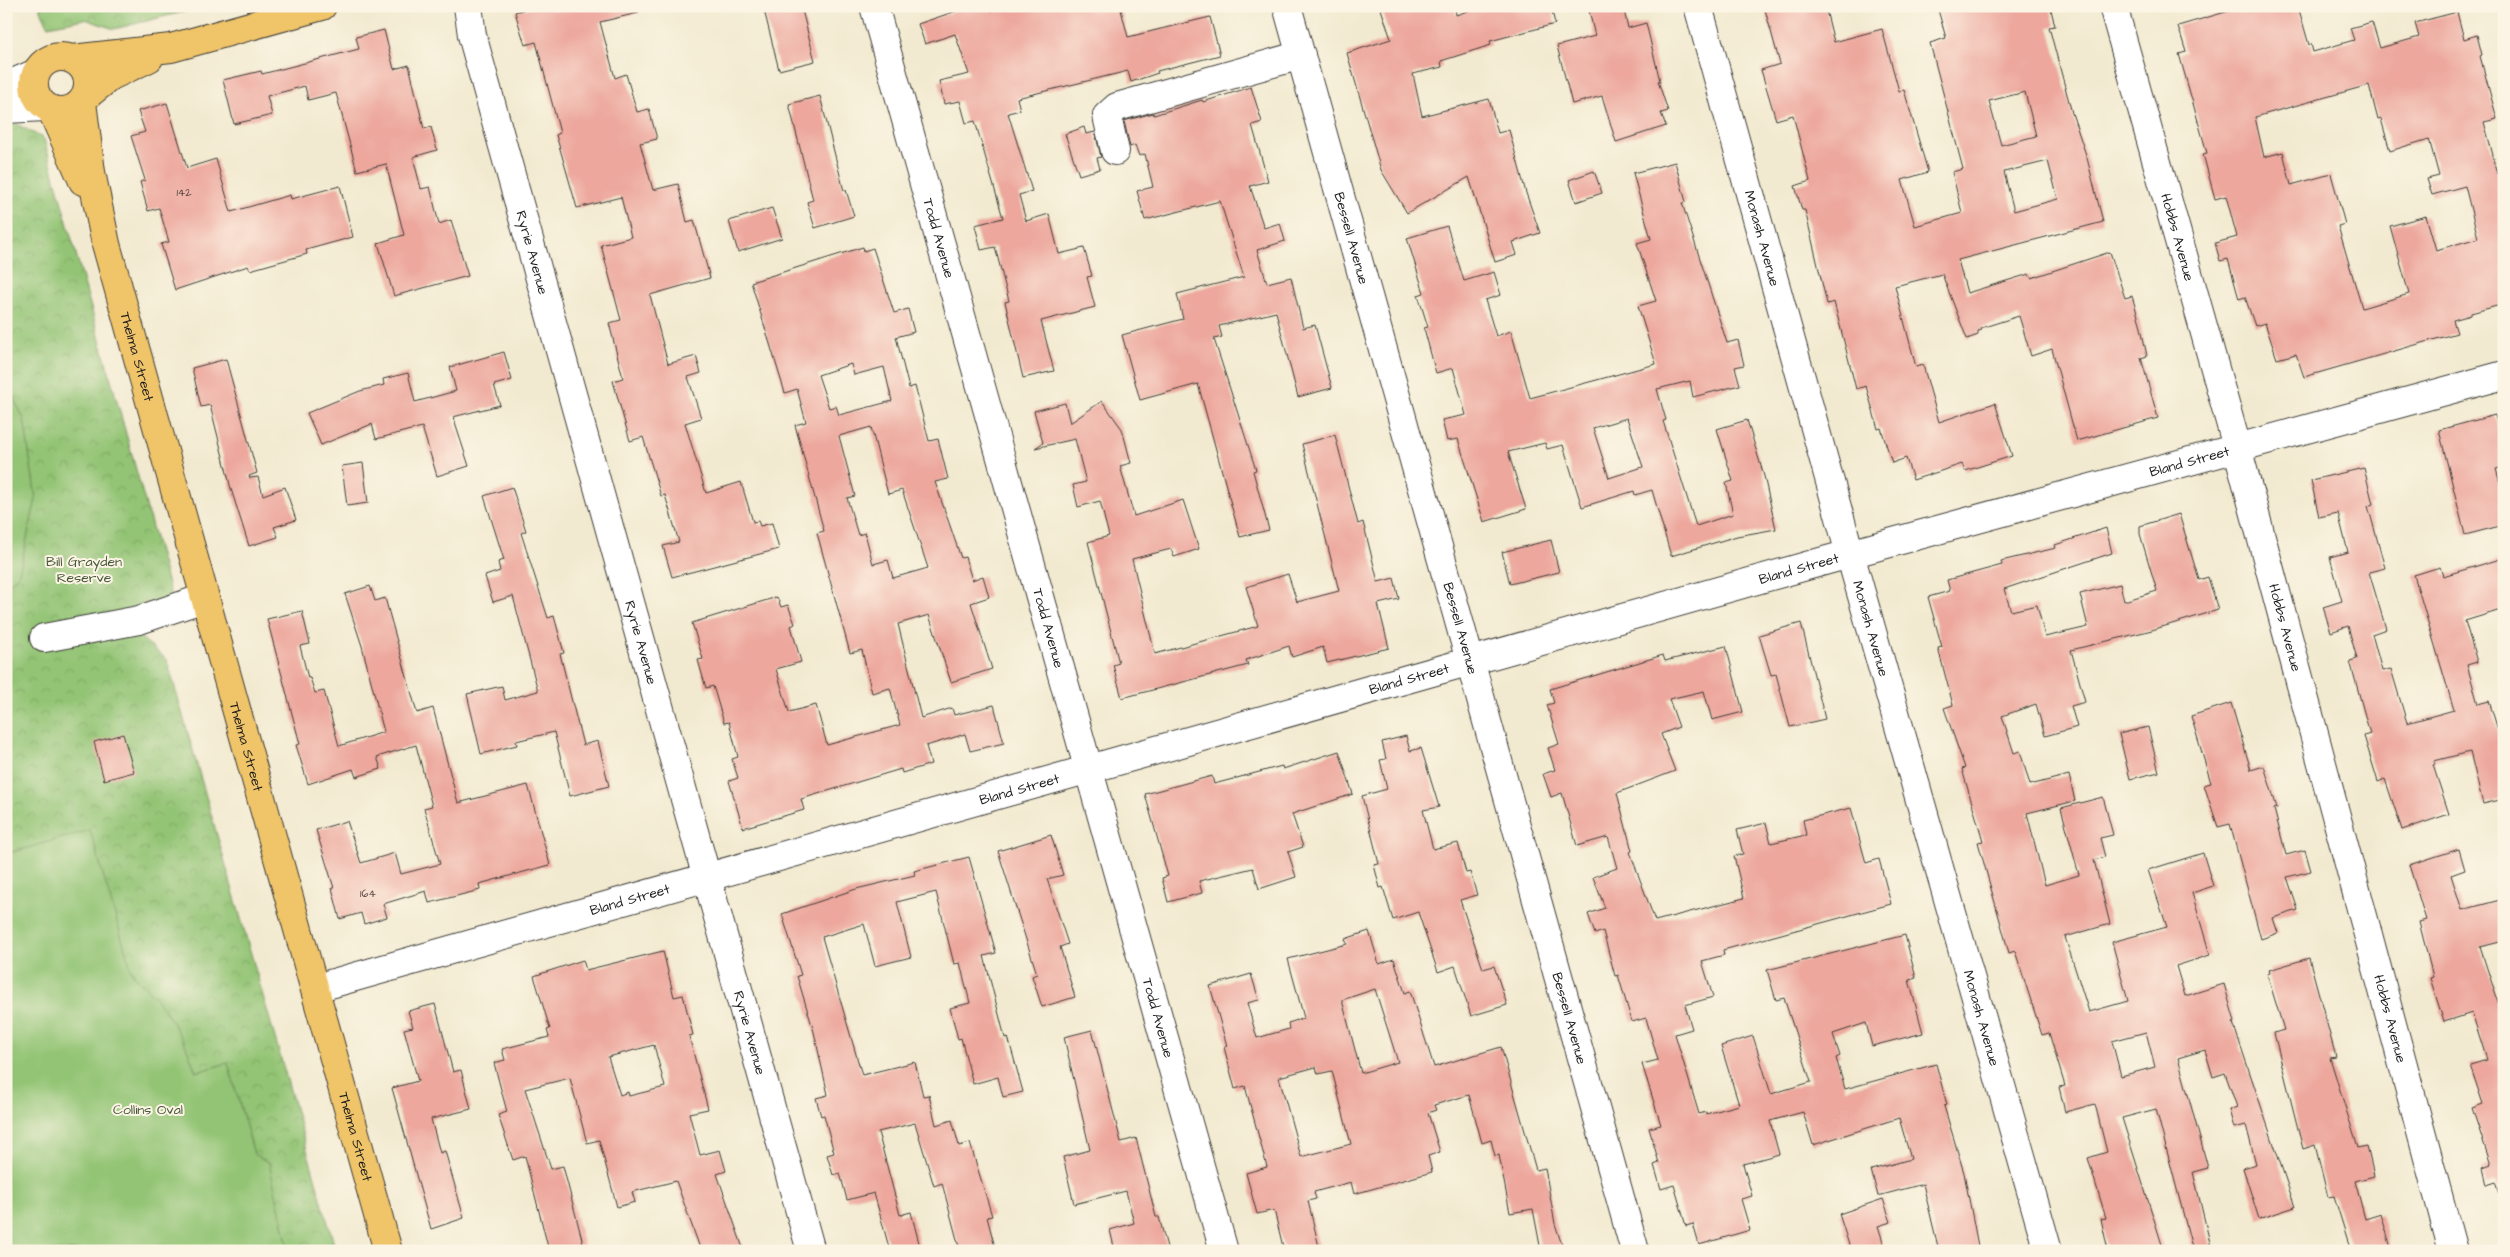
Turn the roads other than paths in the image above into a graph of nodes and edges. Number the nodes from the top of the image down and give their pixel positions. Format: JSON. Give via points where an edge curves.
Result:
{"nodes":[{"id":1,"x":322,"y":6,"type":"edge"},
{"id":2,"x":448,"y":6,"type":"edge"},
{"id":3,"x":468,"y":6,"type":"edge"},
{"id":4,"x":874,"y":6,"type":"edge"},
{"id":5,"x":1287,"y":6,"type":"edge"},
{"id":6,"x":1698,"y":6,"type":"edge"},
{"id":7,"x":2113,"y":6,"type":"edge"},
{"id":8,"x":472,"y":35,"type":"junction"},
{"id":9,"x":171,"y":48,"type":"junction"},
{"id":10,"x":1301,"y":55,"type":"junction"},
{"id":11,"x":72,"y":59,"type":"junction"},
{"id":12,"x":36,"y":73,"type":"junction"},
{"id":13,"x":6,"y":86,"type":"edge"},
{"id":14,"x":84,"y":99,"type":"junction"},
{"id":15,"x":6,"y":109,"type":"edge"},
{"id":16,"x":49,"y":109,"type":"junction"},
{"id":17,"x":1115,"y":152,"type":"dead end"},
{"id":18,"x":106,"y":244,"type":"junction"},
{"id":19,"x":2504,"y":375,"type":"edge"},
{"id":20,"x":2237,"y":447,"type":"junction"},
{"id":21,"x":1850,"y":554,"type":"junction"},
{"id":22,"x":204,"y":598,"type":"junction"},
{"id":23,"x":44,"y":638,"type":"dead end"},
{"id":24,"x":1470,"y":662,"type":"junction"},
{"id":25,"x":1088,"y":770,"type":"junction"},
{"id":26,"x":707,"y":878,"type":"junction"},
{"id":27,"x":316,"y":988,"type":"junction"},
{"id":28,"x":388,"y":1251,"type":"edge"},
{"id":29,"x":811,"y":1251,"type":"edge"},
{"id":30,"x":1224,"y":1251,"type":"edge"},
{"id":31,"x":1635,"y":1251,"type":"edge"},
{"id":32,"x":2048,"y":1251,"type":"edge"},
{"id":33,"x":2453,"y":1251,"type":"edge"}],
"edges":[{"from":1,"to":9,"type":"main road"},
{"from":2,"to":8,"type":"street","name":"Ryrie Avenue"},
{"from":3,"to":8,"type":"street","name":"Ryrie Avenue"},
{"from":4,"to":25,"type":"street","name":"Todd Avenue"},
{"from":5,"to":10,"type":"street","name":"Bessell Avenue"},
{"from":6,"to":21,"type":"street","name":"Monash Avenue"},
{"from":7,"to":20,"type":"street","name":"Hobbs Avenue"},
{"from":8,"to":26,"type":"street","name":"Ryrie Avenue"},
{"from":9,"to":11,"type":"main road"},
{"from":9,"to":14,"type":"main road","via":[[110,76]]},
{"from":10,"to":17,"type":"street","via":[[1117,107],[1107,116]]},
{"from":10,"to":24,"type":"street","name":"Bessell Avenue"},
{"from":11,"to":12,"type":"main road","via":[[55,57],[40,66]]},
{"from":11,"to":14,"type":"main road","via":[[85,71],[88,88]]},
{"from":12,"to":13,"type":"street"},
{"from":12,"to":16,"type":"main road","via":[[33,82],[35,92]]},
{"from":14,"to":16,"type":"main road","via":[[68,111]]},
{"from":14,"to":18,"type":"main road","name":"Thelma Street","via":[[91,172]]},
{"from":15,"to":16,"type":"street"},
{"from":16,"to":18,"type":"main road","name":"Thelma Street","via":[[72,154]]},
{"from":18,"to":22,"type":"main road","name":"Thelma Street"},
{"from":19,"to":20,"type":"street","name":"Bland Street"},
{"from":20,"to":21,"type":"street","name":"Bland Street"},
{"from":20,"to":33,"type":"street","name":"Hobbs Avenue"},
{"from":21,"to":24,"type":"street","name":"Bland Street"},
{"from":21,"to":32,"type":"street","name":"Monash Avenue"},
{"from":22,"to":23,"type":"street","via":[[139,620]]},
{"from":22,"to":27,"type":"main road","name":"Thelma Street"},
{"from":24,"to":25,"type":"street","name":"Bland Street"},
{"from":24,"to":31,"type":"street","name":"Bessell Avenue"},
{"from":25,"to":26,"type":"street","name":"Bland Street"},
{"from":25,"to":30,"type":"street","name":"Todd Avenue"},
{"from":26,"to":27,"type":"street","name":"Bland Street"},
{"from":26,"to":29,"type":"street","name":"Ryrie Avenue"},
{"from":27,"to":28,"type":"main road","name":"Thelma Street"}]}
